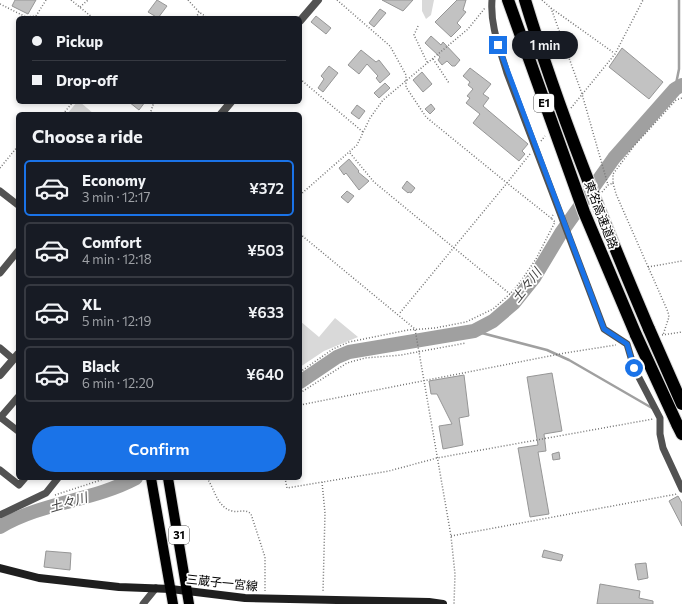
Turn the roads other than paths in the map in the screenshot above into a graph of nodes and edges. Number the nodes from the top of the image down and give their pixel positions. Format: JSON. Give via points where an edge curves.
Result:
{"nodes":[{"id":1,"x":318,"y":0,"type":"edge"},
{"id":2,"x":492,"y":0,"type":"edge"},
{"id":3,"x":525,"y":2,"type":"edge"},
{"id":4,"x":510,"y":5,"type":"edge"},
{"id":5,"x":302,"y":19,"type":"edge"},
{"id":6,"x":229,"y":104,"type":"edge"},
{"id":7,"x":223,"y":112,"type":"edge"},
{"id":8,"x":0,"y":191,"type":"edge"},
{"id":9,"x":16,"y":203,"type":"edge"},
{"id":10,"x":16,"y":253,"type":"edge"},
{"id":11,"x":2,"y":265,"type":"edge"},
{"id":12,"x":0,"y":273,"type":"edge"},
{"id":13,"x":631,"y":339,"type":"junction"},
{"id":14,"x":0,"y":348,"type":"edge"},
{"id":15,"x":16,"y":357,"type":"edge"},
{"id":16,"x":0,"y":375,"type":"edge"},
{"id":17,"x":16,"y":399,"type":"edge"},
{"id":18,"x":682,"y":404,"type":"edge"},
{"id":19,"x":0,"y":418,"type":"edge"},
{"id":20,"x":680,"y":429,"type":"edge"},
{"id":21,"x":16,"y":430,"type":"edge"},
{"id":22,"x":0,"y":470,"type":"edge"},
{"id":23,"x":23,"y":480,"type":"edge"},
{"id":24,"x":56,"y":480,"type":"edge"},
{"id":25,"x":151,"y":480,"type":"edge"},
{"id":26,"x":168,"y":480,"type":"edge"},
{"id":27,"x":682,"y":489,"type":"edge"},
{"id":28,"x":0,"y":515,"type":"edge"},
{"id":29,"x":0,"y":568,"type":"edge"},
{"id":30,"x":156,"y":588,"type":"junction"},
{"id":31,"x":171,"y":589,"type":"junction"},
{"id":32,"x":188,"y":592,"type":"junction"},
{"id":33,"x":143,"y":604,"type":"edge"},
{"id":34,"x":174,"y":604,"type":"edge"},
{"id":35,"x":189,"y":604,"type":"edge"},
{"id":36,"x":443,"y":604,"type":"edge"}],
"edges":[{"from":1,"to":5,"type":"street"},
{"from":2,"to":13,"type":"street","via":[[491,16],[494,31],[604,329]]},
{"from":3,"to":18,"type":"highway","name":"東名高速道路","number":"E1","bridge":true,"via":[[588,182],[598,195]]},
{"from":4,"to":13,"type":"highway","name":"東名高速道路","number":"E1"},
{"from":6,"to":7,"type":"street"},
{"from":8,"to":9,"type":"street"},
{"from":10,"to":11,"type":"street"},
{"from":11,"to":12,"type":"street"},
{"from":13,"to":20,"type":"highway","name":"東名高速道路","number":"E1","bridge":true},
{"from":13,"to":27,"type":"street","via":[[634,368],[660,418],[663,448]]},
{"from":14,"to":15,"type":"street"},
{"from":15,"to":16,"type":"street"},
{"from":17,"to":19,"type":"street"},
{"from":19,"to":21,"type":"street"},
{"from":22,"to":23,"type":"street","via":[[19,485]]},
{"from":24,"to":28,"type":"street","via":[[46,493]]},
{"from":25,"to":31,"type":"main road","number":"31"},
{"from":26,"to":32,"type":"main road","number":"31"},
{"from":29,"to":30,"type":"main road","name":"三蔵子一宮線","via":[[39,578],[119,587]]},
{"from":30,"to":31,"type":"main road","name":"三蔵子一宮線"},
{"from":30,"to":33,"type":"street"},
{"from":31,"to":32,"type":"main road","name":"三蔵子一宮線"},
{"from":31,"to":34,"type":"main road","number":"31"},
{"from":32,"to":35,"type":"main road","number":"31"},
{"from":32,"to":36,"type":"main road","name":"三蔵子一宮線","via":[[266,599]]}]}
